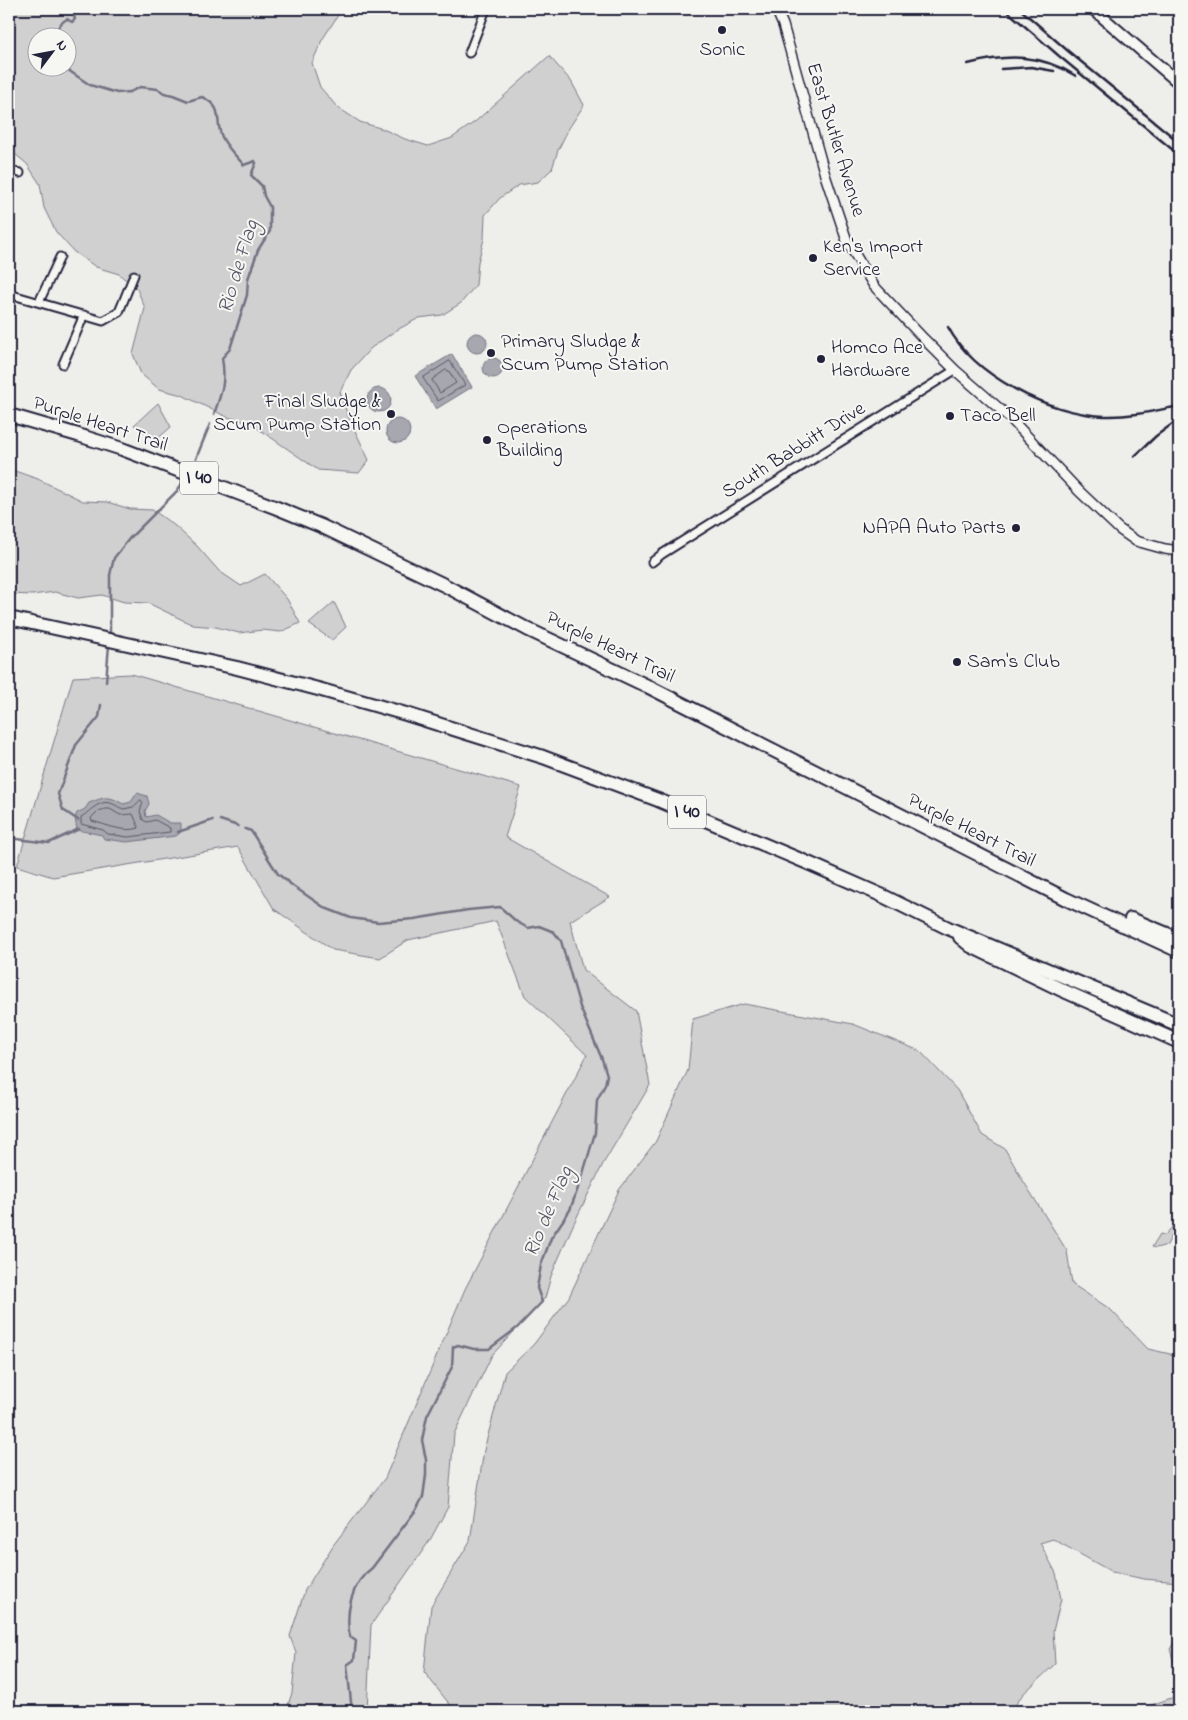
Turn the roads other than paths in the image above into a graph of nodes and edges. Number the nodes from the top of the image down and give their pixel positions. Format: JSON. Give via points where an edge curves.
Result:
{"nodes":[{"id":1,"x":486,"y":9,"type":"edge"},
{"id":2,"x":776,"y":9,"type":"edge"},
{"id":3,"x":1093,"y":9,"type":"edge"},
{"id":4,"x":469,"y":53,"type":"dead end"},
{"id":5,"x":1179,"y":83,"type":"edge"},
{"id":6,"x":9,"y":171,"type":"edge"},
{"id":7,"x":20,"y":172,"type":"dead end"},
{"id":8,"x":60,"y":257,"type":"dead end"},
{"id":9,"x":134,"y":275,"type":"dead end"},
{"id":10,"x":11,"y":294,"type":"edge"},
{"id":11,"x":39,"y":302,"type":"junction"},
{"id":12,"x":9,"y":305,"type":"edge"},
{"id":13,"x":84,"y":315,"type":"junction"},
{"id":14,"x":62,"y":364,"type":"dead end"},
{"id":15,"x":955,"y":370,"type":"junction"},
{"id":16,"x":9,"y":415,"type":"edge"},
{"id":17,"x":1179,"y":551,"type":"edge"},
{"id":18,"x":652,"y":562,"type":"dead end"},
{"id":19,"x":9,"y":618,"type":"edge"},
{"id":20,"x":896,"y":814,"type":"junction"},
{"id":21,"x":948,"y":928,"type":"junction"},
{"id":22,"x":1179,"y":939,"type":"edge"},
{"id":23,"x":1179,"y":951,"type":"edge"},
{"id":24,"x":1179,"y":1025,"type":"edge"},
{"id":25,"x":1179,"y":1042,"type":"edge"}],
"edges":[{"from":1,"to":4,"type":"street"},
{"from":2,"to":15,"type":"main road","name":"East Butler Avenue","via":[[848,241],[874,286]]},
{"from":3,"to":5,"type":"main road"},
{"from":6,"to":7,"type":"street"},
{"from":8,"to":11,"type":"street"},
{"from":9,"to":13,"type":"street","via":[[119,312],[104,321]]},
{"from":10,"to":11,"type":"street"},
{"from":10,"to":12,"type":"street"},
{"from":11,"to":13,"type":"street"},
{"from":13,"to":14,"type":"street"},
{"from":15,"to":17,"type":"main road","name":"East Butler Avenue","via":[[1009,417],[1078,491],[1119,529],[1136,540]]},
{"from":15,"to":18,"type":"street","name":"South Babbitt Drive"},
{"from":16,"to":20,"type":"highway","name":"Purple Heart Trail","number":"I 40","via":[[122,449],[329,530],[766,746]]},
{"from":19,"to":21,"type":"highway","number":"I 40","via":[[318,689],[590,774],[818,867]]},
{"from":20,"to":22,"type":"highway","via":[[916,819],[1095,904]]},
{"from":20,"to":23,"type":"highway","name":"Purple Heart Trail","number":"I 40","via":[[1066,900]]},
{"from":21,"to":24,"type":"highway","number":"I 40"},
{"from":21,"to":25,"type":"highway","via":[[971,946]]}]}
